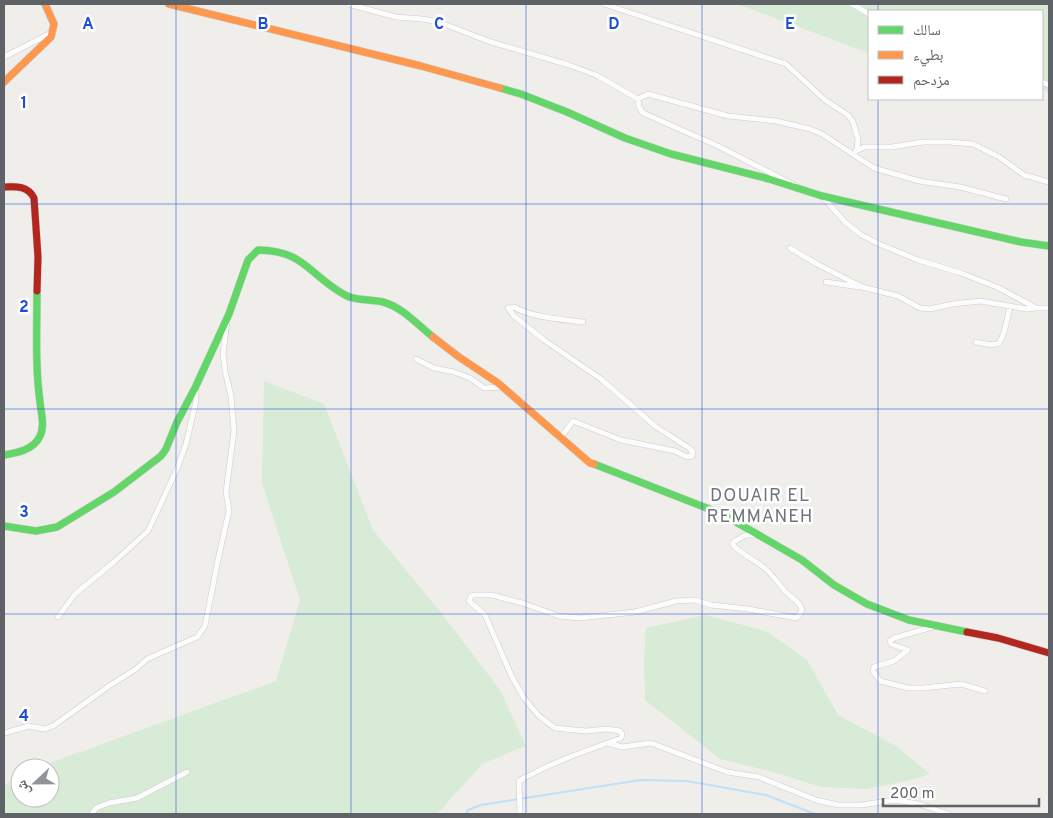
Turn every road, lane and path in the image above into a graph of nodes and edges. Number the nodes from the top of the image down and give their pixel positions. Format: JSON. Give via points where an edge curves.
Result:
{"nodes":[{"id":1,"x":45,"y":4,"type":"edge"},
{"id":2,"x":169,"y":4,"type":"edge"},
{"id":3,"x":348,"y":4,"type":"edge"},
{"id":4,"x":604,"y":4,"type":"edge"},
{"id":5,"x":852,"y":4,"type":"edge"},
{"id":6,"x":868,"y":13,"type":"edge"},
{"id":7,"x":53,"y":32,"type":"junction"},
{"id":8,"x":4,"y":57,"type":"edge"},
{"id":9,"x":4,"y":82,"type":"edge"},
{"id":10,"x":638,"y":99,"type":"junction"},
{"id":11,"x":855,"y":152,"type":"junction"},
{"id":12,"x":1049,"y":182,"type":"edge"},
{"id":13,"x":4,"y":187,"type":"edge"},
{"id":14,"x":799,"y":188,"type":"junction"},
{"id":15,"x":822,"y":196,"type":"junction"},
{"id":16,"x":1006,"y":199,"type":"dead end"},
{"id":17,"x":1049,"y":246,"type":"edge"},
{"id":18,"x":790,"y":248,"type":"dead end"},
{"id":19,"x":826,"y":282,"type":"dead end"},
{"id":20,"x":862,"y":287,"type":"junction"},
{"id":21,"x":1010,"y":306,"type":"junction"},
{"id":22,"x":1036,"y":308,"type":"junction"},
{"id":23,"x":1049,"y":308,"type":"edge"},
{"id":24,"x":229,"y":314,"type":"junction"},
{"id":25,"x":583,"y":322,"type":"dead end"},
{"id":26,"x":976,"y":342,"type":"dead end"},
{"id":27,"x":416,"y":360,"type":"dead end"},
{"id":28,"x":502,"y":387,"type":"junction"},
{"id":29,"x":196,"y":388,"type":"junction"},
{"id":30,"x":560,"y":439,"type":"junction"},
{"id":31,"x":4,"y":455,"type":"edge"},
{"id":32,"x":4,"y":526,"type":"edge"},
{"id":33,"x":761,"y":535,"type":"junction"},
{"id":34,"x":58,"y":616,"type":"dead end"},
{"id":35,"x":937,"y":626,"type":"junction"},
{"id":36,"x":1049,"y":653,"type":"edge"},
{"id":37,"x":985,"y":691,"type":"dead end"},
{"id":38,"x":4,"y":733,"type":"edge"},
{"id":39,"x":608,"y":743,"type":"junction"},
{"id":40,"x":187,"y":772,"type":"dead end"},
{"id":41,"x":92,"y":814,"type":"edge"},
{"id":42,"x":520,"y":814,"type":"edge"},
{"id":43,"x":948,"y":814,"type":"edge"}],
"edges":[{"from":1,"to":7,"type":"street","via":[[54,24]]},
{"from":2,"to":14,"type":"street","via":[[521,94],[671,154]]},
{"from":3,"to":10,"type":"street","via":[[396,17],[439,22],[488,42],[596,75]]},
{"from":4,"to":11,"type":"street","via":[[786,64],[854,122],[858,139]]},
{"from":5,"to":6,"type":"street"},
{"from":7,"to":8,"type":"street"},
{"from":7,"to":9,"type":"street","via":[[34,55]]},
{"from":10,"to":11,"type":"street","via":[[648,94],[728,116],[776,121],[810,129]]},
{"from":10,"to":14,"type":"street","via":[[643,113],[718,146]]},
{"from":11,"to":12,"type":"street","via":[[864,148],[923,142],[973,144],[999,156],[1024,175]]},
{"from":11,"to":16,"type":"street","via":[[874,168]]},
{"from":13,"to":31,"type":"street","via":[[30,189],[34,198],[38,257],[36,375],[43,424],[35,443],[21,452]]},
{"from":14,"to":15,"type":"street"},
{"from":15,"to":17,"type":"street"},
{"from":15,"to":22,"type":"street","via":[[845,222],[879,244],[999,288]]},
{"from":18,"to":20,"type":"street"},
{"from":19,"to":20,"type":"street"},
{"from":20,"to":21,"type":"street","via":[[898,296],[920,308],[970,301]]},
{"from":21,"to":22,"type":"street"},
{"from":21,"to":26,"type":"street","via":[[1000,342],[994,345]]},
{"from":22,"to":23,"type":"street"},
{"from":24,"to":28,"type":"street","via":[[248,260],[258,250],[275,250],[293,256],[346,296],[383,302],[396,308]]},
{"from":24,"to":29,"type":"street"},
{"from":24,"to":38,"type":"street","via":[[223,353],[234,431],[226,492],[229,511],[205,626],[197,637],[147,659],[52,726],[44,729],[29,726]]},
{"from":25,"to":30,"type":"street","via":[[508,308],[544,340],[601,379],[655,426],[693,452],[687,457],[675,451],[621,440],[572,422]]},
{"from":27,"to":28,"type":"street","via":[[470,378],[484,388]]},
{"from":28,"to":30,"type":"street"},
{"from":29,"to":32,"type":"street","via":[[161,456],[123,486],[57,527],[36,531]]},
{"from":29,"to":34,"type":"street","via":[[186,444],[148,531],[75,594]]},
{"from":30,"to":33,"type":"street","via":[[590,463],[722,514]]},
{"from":33,"to":35,"type":"street","via":[[868,604],[909,620]]},
{"from":33,"to":39,"type":"street","via":[[746,535],[733,542],[764,567],[801,605],[802,610],[796,618],[695,600],[676,601],[635,612],[580,618],[559,616],[492,595],[471,596],[469,601],[485,615],[512,677],[539,716],[555,728],[620,731],[621,738]]},
{"from":35,"to":36,"type":"street","via":[[998,638]]},
{"from":35,"to":37,"type":"street","via":[[890,641],[908,650],[894,661],[874,667],[876,676],[880,681],[908,688],[961,684]]},
{"from":39,"to":42,"type":"street","via":[[525,776],[519,781]]},
{"from":39,"to":43,"type":"street","via":[[622,747],[651,743],[727,772],[760,777],[816,800],[838,805],[895,800]]},
{"from":40,"to":41,"type":"street","via":[[137,798],[96,808]]}]}
